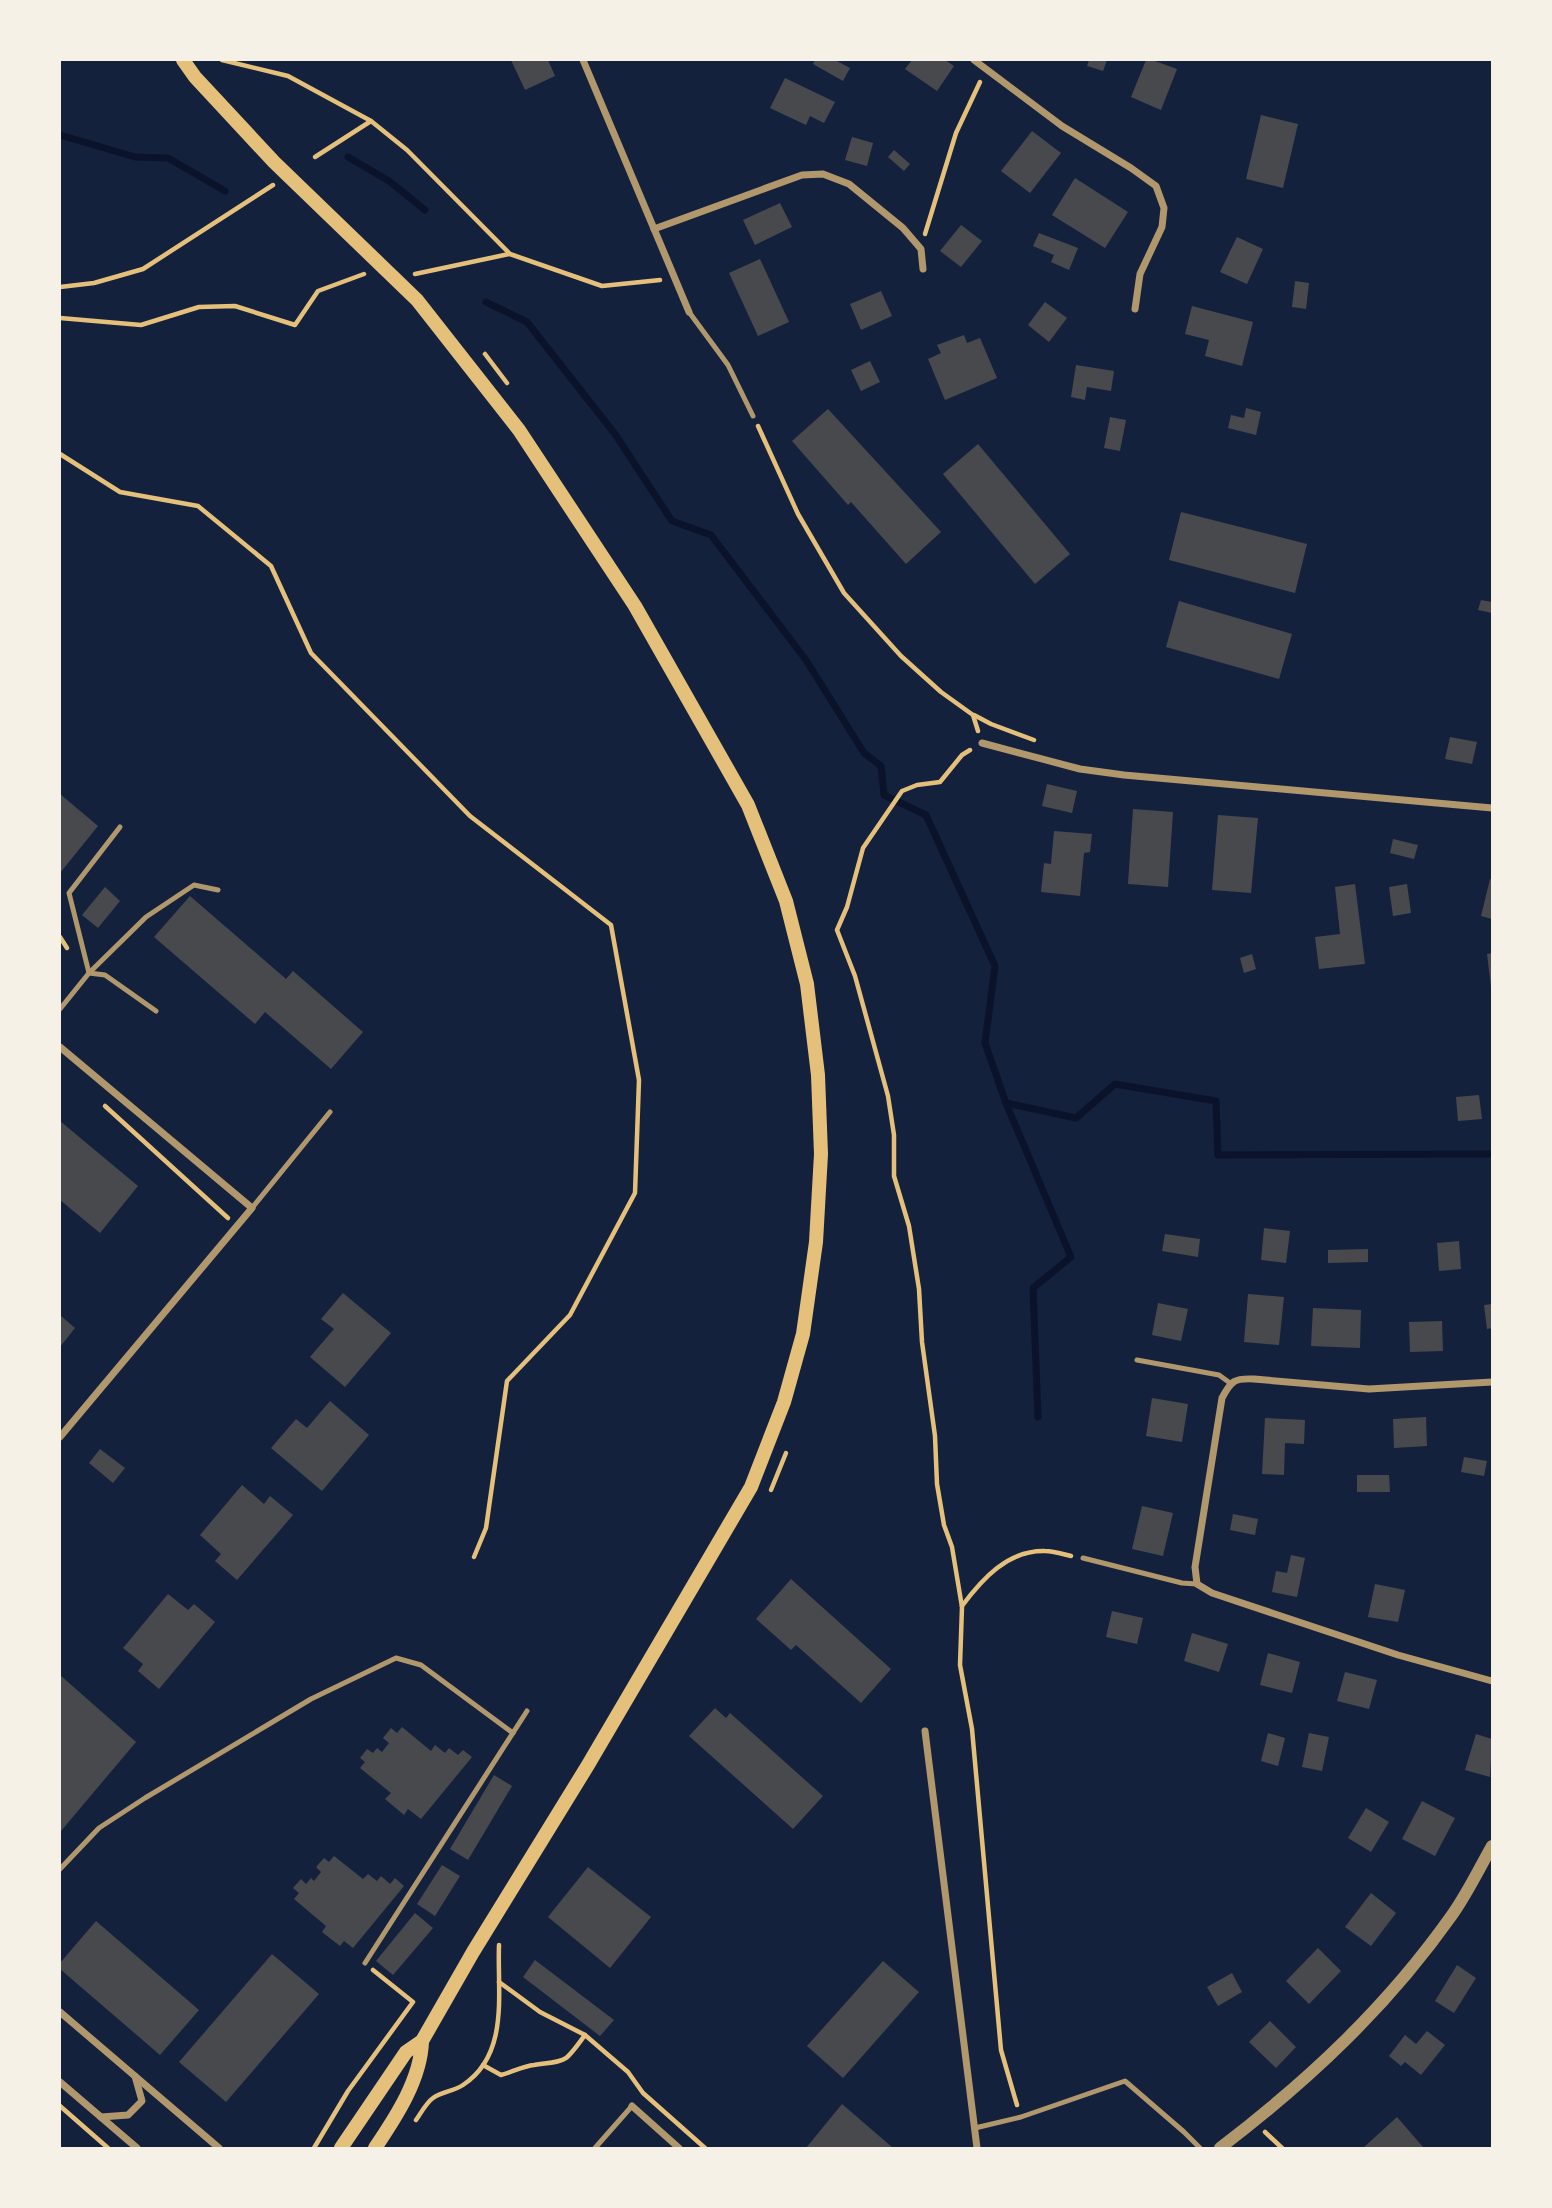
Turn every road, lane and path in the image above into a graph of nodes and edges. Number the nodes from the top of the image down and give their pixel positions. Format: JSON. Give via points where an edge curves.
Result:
{"nodes":[{"id":1,"x":183,"y":60,"type":"edge"},
{"id":2,"x":222,"y":60,"type":"edge"},
{"id":3,"x":583,"y":60,"type":"edge"},
{"id":4,"x":974,"y":60,"type":"edge"},
{"id":5,"x":986,"y":69,"type":"junction"},
{"id":6,"x":371,"y":121,"type":"junction"},
{"id":7,"x":315,"y":158,"type":"dead end"},
{"id":8,"x":274,"y":185,"type":"dead end"},
{"id":9,"x":654,"y":229,"type":"junction"},
{"id":10,"x":921,"y":249,"type":"junction"},
{"id":11,"x":510,"y":254,"type":"junction"},
{"id":12,"x":404,"y":266,"type":"dead end"},
{"id":13,"x":923,"y":269,"type":"dead end"},
{"id":14,"x":364,"y":274,"type":"dead end"},
{"id":15,"x":414,"y":274,"type":"junction"},
{"id":16,"x":675,"y":278,"type":"junction"},
{"id":17,"x":423,"y":284,"type":"dead end"},
{"id":18,"x":60,"y":287,"type":"edge"},
{"id":19,"x":1135,"y":309,"type":"dead end"},
{"id":20,"x":689,"y":312,"type":"joint"},
{"id":21,"x":60,"y":318,"type":"edge"},
{"id":22,"x":483,"y":352,"type":"dead end"},
{"id":23,"x":514,"y":393,"type":"dead end"},
{"id":24,"x":753,"y":416,"type":"joint"},
{"id":25,"x":60,"y":454,"type":"edge"},
{"id":26,"x":973,"y":715,"type":"junction"},
{"id":27,"x":982,"y":743,"type":"junction"},
{"id":28,"x":1042,"y":743,"type":"dead end"},
{"id":29,"x":1493,"y":808,"type":"edge"},
{"id":30,"x":120,"y":827,"type":"dead end"},
{"id":31,"x":218,"y":890,"type":"dead end"},
{"id":32,"x":89,"y":973,"type":"junction"},
{"id":33,"x":60,"y":1009,"type":"edge"},
{"id":34,"x":156,"y":1011,"type":"dead end"},
{"id":35,"x":60,"y":1047,"type":"edge"},
{"id":36,"x":99,"y":1101,"type":"dead end"},
{"id":37,"x":330,"y":1112,"type":"dead end"},
{"id":38,"x":252,"y":1208,"type":"junction"},
{"id":39,"x":236,"y":1226,"type":"junction"},
{"id":40,"x":1137,"y":1360,"type":"dead end"},
{"id":41,"x":1493,"y":1382,"type":"edge"},
{"id":42,"x":1230,"y":1383,"type":"junction"},
{"id":43,"x":60,"y":1437,"type":"edge"},
{"id":44,"x":788,"y":1448,"type":"dead end"},
{"id":45,"x":767,"y":1497,"type":"dead end"},
{"id":46,"x":474,"y":1557,"type":"dead end"},
{"id":47,"x":1083,"y":1558,"type":"joint"},
{"id":48,"x":1198,"y":1584,"type":"junction"},
{"id":49,"x":962,"y":1607,"type":"junction"},
{"id":50,"x":1493,"y":1681,"type":"edge"},
{"id":51,"x":527,"y":1711,"type":"dead end"},
{"id":52,"x":925,"y":1731,"type":"dead end"},
{"id":53,"x":513,"y":1733,"type":"junction"},
{"id":54,"x":1493,"y":1846,"type":"edge"},
{"id":55,"x":60,"y":1869,"type":"edge"},
{"id":56,"x":499,"y":1941,"type":"dead end"},
{"id":57,"x":365,"y":1963,"type":"joint"},
{"id":58,"x":498,"y":1981,"type":"junction"},
{"id":59,"x":60,"y":2012,"type":"edge"},
{"id":60,"x":585,"y":2035,"type":"junction"},
{"id":61,"x":422,"y":2041,"type":"junction"},
{"id":62,"x":483,"y":2065,"type":"junction"},
{"id":63,"x":135,"y":2076,"type":"junction"},
{"id":64,"x":60,"y":2082,"type":"edge"},
{"id":65,"x":60,"y":2106,"type":"edge"},
{"id":66,"x":632,"y":2106,"type":"joint"},
{"id":67,"x":102,"y":2117,"type":"junction"},
{"id":68,"x":1020,"y":2117,"type":"junction"},
{"id":69,"x":411,"y":2127,"type":"dead end"},
{"id":70,"x":975,"y":2128,"type":"junction"},
{"id":71,"x":1265,"y":2132,"type":"dead end"},
{"id":72,"x":108,"y":2148,"type":"edge"},
{"id":73,"x":137,"y":2148,"type":"edge"},
{"id":74,"x":219,"y":2148,"type":"edge"},
{"id":75,"x":314,"y":2148,"type":"edge"},
{"id":76,"x":341,"y":2148,"type":"edge"},
{"id":77,"x":375,"y":2148,"type":"edge"},
{"id":78,"x":595,"y":2148,"type":"edge"},
{"id":79,"x":679,"y":2148,"type":"edge"},
{"id":80,"x":705,"y":2148,"type":"edge"},
{"id":81,"x":977,"y":2148,"type":"edge"},
{"id":82,"x":1200,"y":2148,"type":"edge"},
{"id":83,"x":1220,"y":2148,"type":"edge"},
{"id":84,"x":1282,"y":2148,"type":"edge"}],
"edges":[{"from":1,"to":61,"type":"main road","via":[[274,162],[417,300],[519,430],[635,606],[748,804],[786,901],[807,984],[821,1154],[817,1242],[803,1334],[784,1402],[751,1487]]},
{"from":2,"to":6,"type":"path","via":[[288,76]]},
{"from":3,"to":9,"type":"street"},
{"from":4,"to":5,"type":"street"},
{"from":5,"to":10,"type":"path","via":[[956,133]]},
{"from":5,"to":19,"type":"street","via":[[1062,127],[1156,186],[1164,208],[1162,227],[1140,274]]},
{"from":6,"to":7,"type":"path"},
{"from":6,"to":11,"type":"path","via":[[407,150]]},
{"from":8,"to":18,"type":"path","via":[[143,269]]},
{"from":9,"to":10,"type":"street","via":[[802,175],[822,174],[849,184],[903,228]]},
{"from":9,"to":16,"type":"street"},
{"from":10,"to":13,"type":"street"},
{"from":11,"to":15,"type":"path"},
{"from":11,"to":16,"type":"path","via":[[602,285]]},
{"from":12,"to":15,"type":"path"},
{"from":14,"to":21,"type":"path","via":[[317,291],[295,325],[235,306],[199,307],[141,325]]},
{"from":15,"to":17,"type":"path"},
{"from":16,"to":20,"type":"street"},
{"from":20,"to":24,"type":"lane","via":[[728,365]]},
{"from":22,"to":23,"type":"path"},
{"from":24,"to":26,"type":"path","via":[[798,514],[844,593],[901,656]]},
{"from":25,"to":46,"type":"path","via":[[120,492],[198,506],[271,566],[311,653],[470,816],[611,925],[639,1080],[635,1193],[570,1315],[507,1381],[486,1528]]},
{"from":26,"to":27,"type":"path"},
{"from":26,"to":28,"type":"path"},
{"from":27,"to":29,"type":"street","via":[[1124,775]]},
{"from":27,"to":49,"type":"path","via":[[962,755],[940,782],[902,791],[863,848],[837,930],[855,976],[888,1096],[894,1176],[909,1226],[919,1289],[937,1484]]},
{"from":30,"to":32,"type":"lane","via":[[69,893]]},
{"from":31,"to":32,"type":"lane","via":[[194,884],[146,917]]},
{"from":32,"to":33,"type":"lane"},
{"from":32,"to":34,"type":"lane","via":[[105,975]]},
{"from":35,"to":38,"type":"street"},
{"from":36,"to":39,"type":"path"},
{"from":37,"to":38,"type":"lane"},
{"from":38,"to":39,"type":"street"},
{"from":39,"to":43,"type":"street"},
{"from":40,"to":42,"type":"lane","via":[[1219,1375]]},
{"from":41,"to":42,"type":"street","via":[[1369,1389],[1241,1378]]},
{"from":42,"to":48,"type":"street","via":[[1222,1398],[1195,1567]]},
{"from":44,"to":45,"type":"path"},
{"from":47,"to":48,"type":"lane"},
{"from":47,"to":49,"type":"path","via":[[1044,1550],[1012,1558],[981,1581]]},
{"from":48,"to":50,"type":"street","via":[[1212,1593],[1398,1655]]},
{"from":49,"to":68,"type":"path","via":[[960,1665],[972,1728],[1001,2050]]},
{"from":51,"to":53,"type":"lane"},
{"from":52,"to":70,"type":"street"},
{"from":53,"to":55,"type":"lane","via":[[421,1665],[396,1658],[311,1699],[145,1798],[99,1828]]},
{"from":53,"to":57,"type":"lane"},
{"from":54,"to":83,"type":"street","via":[[1453,1914],[1353,2035]]},
{"from":56,"to":58,"type":"path"},
{"from":57,"to":75,"type":"path","via":[[413,2002],[348,2091]]},
{"from":58,"to":60,"type":"path","via":[[540,2012]]},
{"from":58,"to":62,"type":"path","via":[[497,2035]]},
{"from":59,"to":63,"type":"street"},
{"from":60,"to":62,"type":"path","via":[[560,2063],[531,2065],[501,2075]]},
{"from":60,"to":80,"type":"path"},
{"from":61,"to":76,"type":"main road","via":[[406,2052]]},
{"from":61,"to":77,"type":"main road","via":[[421,2061]]},
{"from":62,"to":69,"type":"path","via":[[463,2084],[433,2098]]},
{"from":63,"to":67,"type":"street","via":[[142,2101],[128,2115]]},
{"from":63,"to":74,"type":"street"},
{"from":64,"to":67,"type":"street"},
{"from":65,"to":72,"type":"path"},
{"from":66,"to":78,"type":"lane"},
{"from":66,"to":79,"type":"street"},
{"from":67,"to":73,"type":"street"},
{"from":68,"to":70,"type":"lane"},
{"from":68,"to":82,"type":"lane","via":[[1125,2081]]},
{"from":70,"to":81,"type":"street"},
{"from":71,"to":84,"type":"path"}]}
